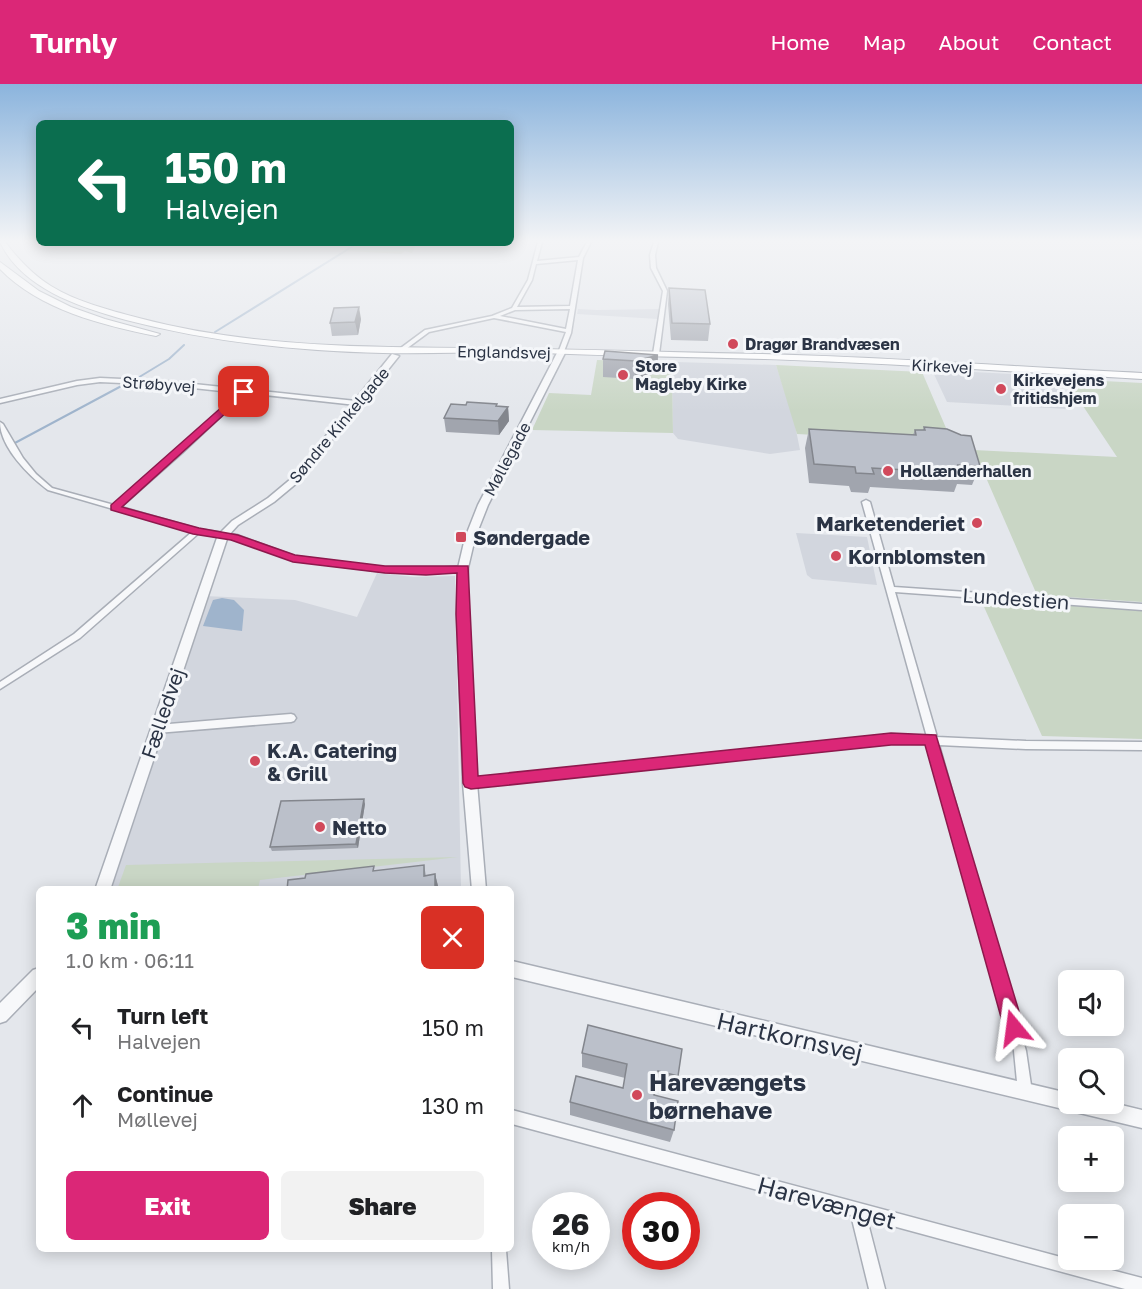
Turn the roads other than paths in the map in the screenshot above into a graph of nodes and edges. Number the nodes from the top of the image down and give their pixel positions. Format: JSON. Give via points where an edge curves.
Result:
{"nodes":[{"id":1,"x":45,"y":298,"type":"edge"},
{"id":2,"x":69,"y":298,"type":"edge"},
{"id":3,"x":519,"y":298,"type":"edge"},
{"id":4,"x":573,"y":298,"type":"edge"},
{"id":5,"x":664,"y":298,"type":"edge"},
{"id":6,"x":571,"y":307,"type":"junction"},
{"id":7,"x":514,"y":309,"type":"junction"},
{"id":8,"x":494,"y":317,"type":"junction"},
{"id":9,"x":568,"y":331,"type":"junction"},
{"id":10,"x":398,"y":353,"type":"junction"},
{"id":11,"x":561,"y":354,"type":"junction"},
{"id":12,"x":656,"y":354,"type":"junction"},
{"id":13,"x":1142,"y":376,"type":"edge"},
{"id":14,"x":244,"y":392,"type":"junction"},
{"id":15,"x":0,"y":401,"type":"edge"},
{"id":16,"x":356,"y":403,"type":"junction"},
{"id":17,"x":0,"y":424,"type":"edge"},
{"id":18,"x":866,"y":502,"type":"dead end"},
{"id":19,"x":115,"y":508,"type":"junction"},
{"id":20,"x":197,"y":531,"type":"junction"},
{"id":21,"x":223,"y":535,"type":"junction"},
{"id":22,"x":463,"y":568,"type":"junction"},
{"id":23,"x":890,"y":589,"type":"junction"},
{"id":24,"x":1142,"y":607,"type":"edge"},
{"id":25,"x":0,"y":686,"type":"edge"},
{"id":26,"x":291,"y":718,"type":"dead end"},
{"id":27,"x":157,"y":729,"type":"junction"},
{"id":28,"x":931,"y":739,"type":"junction"},
{"id":29,"x":1142,"y":746,"type":"edge"},
{"id":30,"x":471,"y":783,"type":"junction"},
{"id":31,"x":103,"y":886,"type":"edge"},
{"id":32,"x":479,"y":886,"type":"edge"},
{"id":33,"x":514,"y":969,"type":"edge"},
{"id":34,"x":36,"y":979,"type":"edge"},
{"id":35,"x":0,"y":1015,"type":"edge"},
{"id":36,"x":1025,"y":1092,"type":"junction"},
{"id":37,"x":1058,"y":1100,"type":"edge"},
{"id":38,"x":1120,"y":1114,"type":"edge"},
{"id":39,"x":514,"y":1119,"type":"edge"},
{"id":40,"x":1142,"y":1119,"type":"edge"},
{"id":41,"x":857,"y":1210,"type":"junction"},
{"id":42,"x":499,"y":1252,"type":"edge"},
{"id":43,"x":1142,"y":1286,"type":"edge"},
{"id":44,"x":501,"y":1289,"type":"edge"},
{"id":45,"x":877,"y":1289,"type":"edge"}],
"edges":[{"from":1,"to":10,"type":"main road","name":"Englandsvej","via":[[109,324],[201,342],[306,352]]},
{"from":2,"to":10,"type":"main road","name":"Englandsvej","via":[[162,327],[209,336]]},
{"from":3,"to":7,"type":"street"},
{"from":4,"to":6,"type":"street"},
{"from":5,"to":12,"type":"street"},
{"from":6,"to":7,"type":"street"},
{"from":6,"to":9,"type":"street"},
{"from":7,"to":8,"type":"street"},
{"from":8,"to":9,"type":"street"},
{"from":8,"to":10,"type":"street","via":[[427,331]]},
{"from":9,"to":11,"type":"street"},
{"from":10,"to":11,"type":"main road","name":"Englandsvej","via":[[516,357]]},
{"from":10,"to":16,"type":"street","name":"Søndre Kinkelgade"},
{"from":11,"to":12,"type":"main road","name":"Kirkevej"},
{"from":11,"to":22,"type":"street","name":"Møllegade","via":[[483,505]]},
{"from":12,"to":13,"type":"main road","name":"Kirkevej"},
{"from":14,"to":15,"type":"street","name":"Strøbyvej","via":[[165,382],[100,380]]},
{"from":14,"to":16,"type":"street","name":"Strøbyvej"},
{"from":14,"to":19,"type":"street"},
{"from":16,"to":21,"type":"street","name":"Søndre Kinkelgade","via":[[295,480]]},
{"from":17,"to":19,"type":"street","via":[[10,447],[38,481],[50,489]]},
{"from":18,"to":23,"type":"street"},
{"from":19,"to":20,"type":"street"},
{"from":20,"to":21,"type":"street"},
{"from":20,"to":25,"type":"street","via":[[77,636]]},
{"from":21,"to":22,"type":"street","via":[[313,562],[385,570]]},
{"from":21,"to":27,"type":"street","name":"Fælledvej"},
{"from":22,"to":30,"type":"street","name":"Møllegade"},
{"from":23,"to":24,"type":"street","name":"Lundestien"},
{"from":23,"to":28,"type":"street"},
{"from":26,"to":27,"type":"street"},
{"from":27,"to":31,"type":"street","name":"Fælledvej"},
{"from":28,"to":29,"type":"street"},
{"from":28,"to":30,"type":"street","via":[[891,739]]},
{"from":28,"to":36,"type":"street","via":[[1020,1051]]},
{"from":30,"to":32,"type":"street","name":"Møllegade"},
{"from":33,"to":36,"type":"street","name":"Hartkornsvej"},
{"from":34,"to":35,"type":"street"},
{"from":36,"to":37,"type":"street","name":"Hartkornsvej"},
{"from":38,"to":40,"type":"street"},
{"from":39,"to":41,"type":"street","name":"Harevænget"},
{"from":41,"to":43,"type":"street","name":"Harevænget"},
{"from":41,"to":45,"type":"street"},
{"from":42,"to":44,"type":"street"}]}
